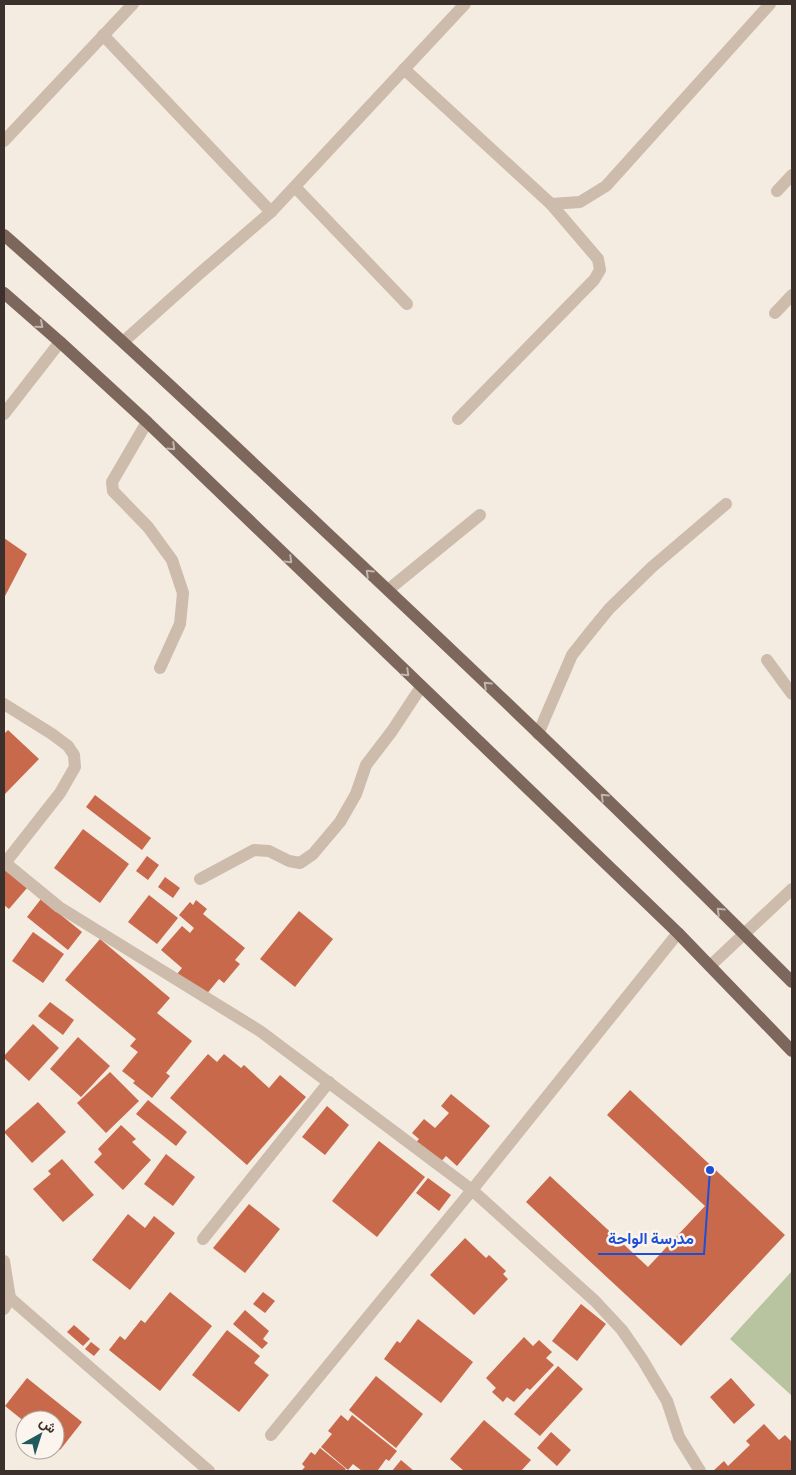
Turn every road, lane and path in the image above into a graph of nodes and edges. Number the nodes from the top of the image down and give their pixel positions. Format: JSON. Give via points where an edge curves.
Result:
{"nodes":[{"id":1,"x":133,"y":4,"type":"edge"},
{"id":2,"x":465,"y":4,"type":"edge"},
{"id":3,"x":770,"y":4,"type":"edge"},
{"id":4,"x":103,"y":35,"type":"junction"},
{"id":5,"x":404,"y":69,"type":"junction"},
{"id":6,"x":4,"y":141,"type":"edge"},
{"id":7,"x":792,"y":175,"type":"edge"},
{"id":8,"x":295,"y":186,"type":"junction"},
{"id":9,"x":777,"y":191,"type":"dead end"},
{"id":10,"x":551,"y":204,"type":"junction"},
{"id":11,"x":271,"y":212,"type":"junction"},
{"id":12,"x":4,"y":235,"type":"edge"},
{"id":13,"x":4,"y":293,"type":"edge"},
{"id":14,"x":792,"y":295,"type":"edge"},
{"id":15,"x":407,"y":304,"type":"dead end"},
{"id":16,"x":774,"y":313,"type":"dead end"},
{"id":17,"x":60,"y":342,"type":"junction"},
{"id":18,"x":123,"y":342,"type":"junction"},
{"id":19,"x":4,"y":414,"type":"edge"},
{"id":20,"x":458,"y":419,"type":"dead end"},
{"id":21,"x":147,"y":422,"type":"junction"},
{"id":22,"x":726,"y":504,"type":"dead end"},
{"id":23,"x":480,"y":515,"type":"dead end"},
{"id":24,"x":388,"y":590,"type":"junction"},
{"id":25,"x":767,"y":660,"type":"dead end"},
{"id":26,"x":160,"y":668,"type":"dead end"},
{"id":27,"x":421,"y":687,"type":"junction"},
{"id":28,"x":792,"y":694,"type":"edge"},
{"id":29,"x":4,"y":704,"type":"edge"},
{"id":30,"x":538,"y":734,"type":"junction"},
{"id":31,"x":4,"y":862,"type":"edge"},
{"id":32,"x":200,"y":879,"type":"dead end"},
{"id":33,"x":792,"y":889,"type":"edge"},
{"id":34,"x":678,"y":933,"type":"junction"},
{"id":35,"x":745,"y":935,"type":"junction"},
{"id":36,"x":710,"y":966,"type":"junction"},
{"id":37,"x":792,"y":982,"type":"edge"},
{"id":38,"x":792,"y":1051,"type":"edge"},
{"id":39,"x":329,"y":1082,"type":"junction"},
{"id":40,"x":472,"y":1190,"type":"junction"},
{"id":41,"x":203,"y":1239,"type":"dead end"},
{"id":42,"x":4,"y":1261,"type":"edge"},
{"id":43,"x":7,"y":1303,"type":"edge"},
{"id":44,"x":271,"y":1435,"type":"dead end"},
{"id":45,"x":209,"y":1471,"type":"edge"},
{"id":46,"x":700,"y":1471,"type":"edge"}],
"edges":[{"from":1,"to":4,"type":"street"},
{"from":2,"to":5,"type":"street"},
{"from":3,"to":10,"type":"street","via":[[606,186],[580,202]]},
{"from":4,"to":6,"type":"street"},
{"from":4,"to":11,"type":"street"},
{"from":5,"to":8,"type":"street"},
{"from":5,"to":10,"type":"street"},
{"from":7,"to":9,"type":"street"},
{"from":8,"to":11,"type":"street"},
{"from":8,"to":15,"type":"street"},
{"from":10,"to":20,"type":"street","via":[[598,259],[600,270],[594,280]]},
{"from":11,"to":18,"type":"street"},
{"from":12,"to":18,"type":"main road"},
{"from":13,"to":17,"type":"main road","one_way":true},
{"from":14,"to":16,"type":"street"},
{"from":17,"to":19,"type":"street"},
{"from":17,"to":21,"type":"main road"},
{"from":24,"to":18,"type":"main road","one_way":true},
{"from":21,"to":26,"type":"street","via":[[112,482],[113,491],[148,527],[172,560],[183,592],[180,624]]},
{"from":21,"to":27,"type":"main road","one_way":true},
{"from":22,"to":30,"type":"street","via":[[652,567],[609,609],[572,655]]},
{"from":23,"to":24,"type":"street"},
{"from":30,"to":24,"type":"main road","one_way":true},
{"from":25,"to":28,"type":"street"},
{"from":27,"to":32,"type":"street","via":[[366,765],[356,794],[340,822],[313,854],[300,863],[254,850]]},
{"from":27,"to":34,"type":"main road"},
{"from":29,"to":31,"type":"street","via":[[68,746],[74,754],[75,767],[60,793]]},
{"from":35,"to":30,"type":"main road","one_way":true},
{"from":31,"to":39,"type":"street","via":[[59,907],[260,1031]]},
{"from":33,"to":35,"type":"street"},
{"from":34,"to":36,"type":"main road"},
{"from":34,"to":40,"type":"street"},
{"from":35,"to":36,"type":"street"},
{"from":35,"to":37,"type":"main road"},
{"from":36,"to":38,"type":"main road"},
{"from":39,"to":40,"type":"street"},
{"from":39,"to":41,"type":"street"},
{"from":40,"to":44,"type":"street"},
{"from":40,"to":46,"type":"street","via":[[622,1330],[667,1401],[679,1437]]},
{"from":42,"to":43,"type":"street"},
{"from":43,"to":45,"type":"street"}]}
